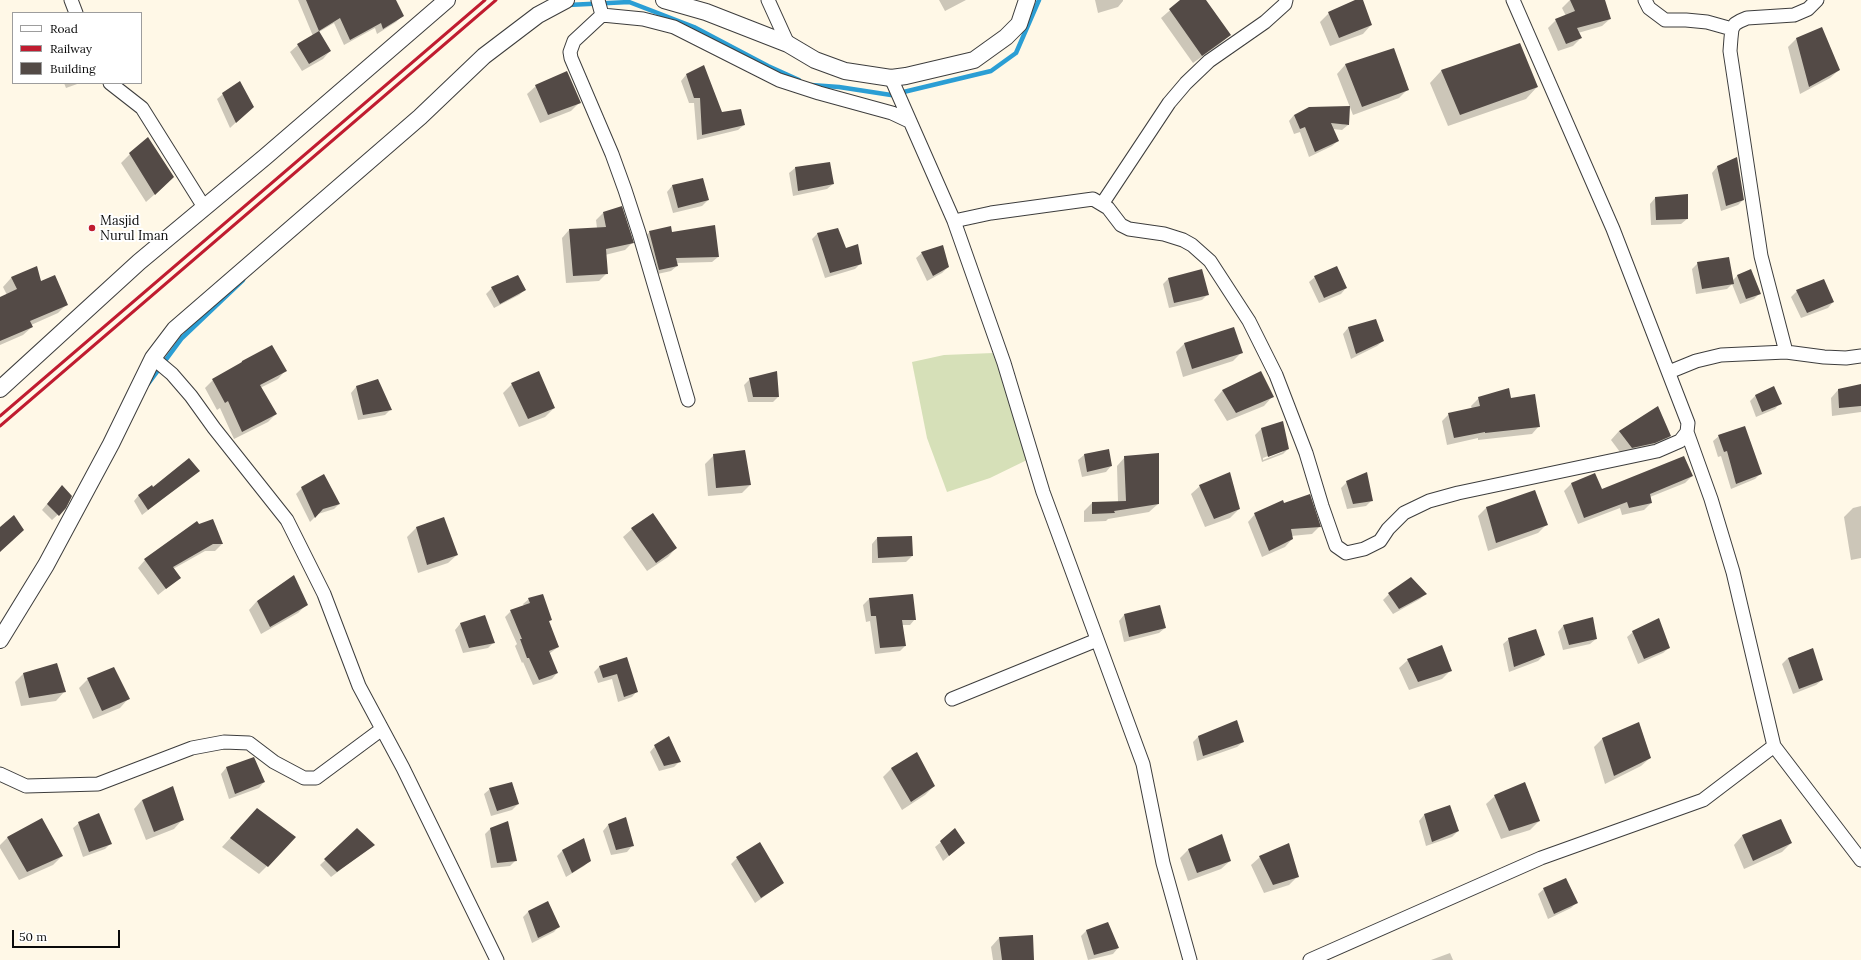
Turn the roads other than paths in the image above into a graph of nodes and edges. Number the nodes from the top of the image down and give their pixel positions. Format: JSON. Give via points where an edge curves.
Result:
{"nodes":[{"id":1,"x":72,"y":0,"type":"edge"},
{"id":2,"x":447,"y":0,"type":"edge"},
{"id":3,"x":566,"y":0,"type":"edge"},
{"id":4,"x":664,"y":0,"type":"edge"},
{"id":5,"x":768,"y":0,"type":"edge"},
{"id":6,"x":1027,"y":0,"type":"edge"},
{"id":7,"x":1286,"y":0,"type":"edge"},
{"id":8,"x":1646,"y":0,"type":"edge"},
{"id":9,"x":1817,"y":0,"type":"edge"},
{"id":10,"x":1516,"y":1,"type":"edge"},
{"id":11,"x":600,"y":9,"type":"edge"},
{"id":12,"x":76,"y":12,"type":"edge"},
{"id":13,"x":1732,"y":29,"type":"junction"},
{"id":14,"x":788,"y":44,"type":"junction"},
{"id":15,"x":111,"y":84,"type":"edge"},
{"id":16,"x":893,"y":84,"type":"junction"},
{"id":17,"x":907,"y":116,"type":"junction"},
{"id":18,"x":1102,"y":204,"type":"junction"},
{"id":19,"x":204,"y":207,"type":"junction"},
{"id":20,"x":954,"y":221,"type":"junction"},
{"id":21,"x":1786,"y":352,"type":"junction"},
{"id":22,"x":1861,"y":356,"type":"edge"},
{"id":23,"x":155,"y":359,"type":"junction"},
{"id":24,"x":1669,"y":372,"type":"junction"},
{"id":25,"x":1,"y":384,"type":"edge"},
{"id":26,"x":688,"y":400,"type":"dead end"},
{"id":27,"x":1687,"y":432,"type":"junction"},
{"id":28,"x":0,"y":640,"type":"edge"},
{"id":29,"x":1097,"y":640,"type":"junction"},
{"id":30,"x":952,"y":699,"type":"dead end"},
{"id":31,"x":382,"y":729,"type":"junction"},
{"id":32,"x":1774,"y":746,"type":"junction"},
{"id":33,"x":0,"y":774,"type":"edge"},
{"id":34,"x":1861,"y":860,"type":"edge"},
{"id":35,"x":497,"y":960,"type":"edge"},
{"id":36,"x":1190,"y":960,"type":"edge"},
{"id":37,"x":1310,"y":960,"type":"edge"}],
"edges":[{"from":1,"to":12,"type":"street"},
{"from":2,"to":19,"type":"street"},
{"from":3,"to":23,"type":"street","via":[[538,15],[484,56],[420,117],[175,330]]},
{"from":4,"to":14,"type":"street","via":[[706,12]]},
{"from":5,"to":14,"type":"street"},
{"from":6,"to":16,"type":"street","via":[[1019,24],[1006,37],[974,60],[906,76]]},
{"from":7,"to":18,"type":"street","via":[[1285,4],[1265,22],[1209,61],[1186,83],[1169,103]]},
{"from":8,"to":13,"type":"street","via":[[1649,8],[1664,20],[1706,22]]},
{"from":9,"to":13,"type":"street","via":[[1808,9],[1794,15],[1747,18],[1735,24]]},
{"from":10,"to":24,"type":"street","via":[[1613,229]]},
{"from":11,"to":17,"type":"street","via":[[674,27],[779,80]]},
{"from":11,"to":26,"type":"street","via":[[574,41],[570,52],[571,58],[625,190]]},
{"from":13,"to":21,"type":"street","via":[[1730,51],[1761,256]]},
{"from":14,"to":16,"type":"street","via":[[816,60]]},
{"from":15,"to":19,"type":"street","via":[[142,108]]},
{"from":16,"to":17,"type":"street"},
{"from":17,"to":20,"type":"street"},
{"from":18,"to":20,"type":"street","via":[[1093,200],[991,213]]},
{"from":18,"to":27,"type":"street","via":[[1121,225],[1129,229],[1172,236],[1192,245],[1210,261],[1249,321],[1276,375],[1306,453],[1336,546],[1346,553],[1364,550],[1380,541],[1404,513],[1429,501],[1657,451],[1680,441]]},
{"from":19,"to":25,"type":"street"},
{"from":20,"to":29,"type":"street","via":[[1004,363],[1043,492]]},
{"from":21,"to":22,"type":"street","via":[[1824,357]]},
{"from":21,"to":24,"type":"street","via":[[1721,355],[1696,361]]},
{"from":23,"to":28,"type":"street","via":[[46,565]]},
{"from":23,"to":31,"type":"street","via":[[192,396],[287,520],[324,594],[359,686]]},
{"from":24,"to":27,"type":"street","via":[[1688,423]]},
{"from":27,"to":32,"type":"street","via":[[1733,572]]},
{"from":29,"to":30,"type":"street"},
{"from":29,"to":36,"type":"street","via":[[1143,764],[1163,863]]},
{"from":31,"to":33,"type":"street","via":[[316,778],[304,778],[274,762],[249,743],[224,742],[192,748],[98,784],[26,786]]},
{"from":31,"to":35,"type":"street","via":[[404,768]]},
{"from":32,"to":34,"type":"street"},
{"from":32,"to":37,"type":"street","via":[[1703,800],[1541,858]]}]}
